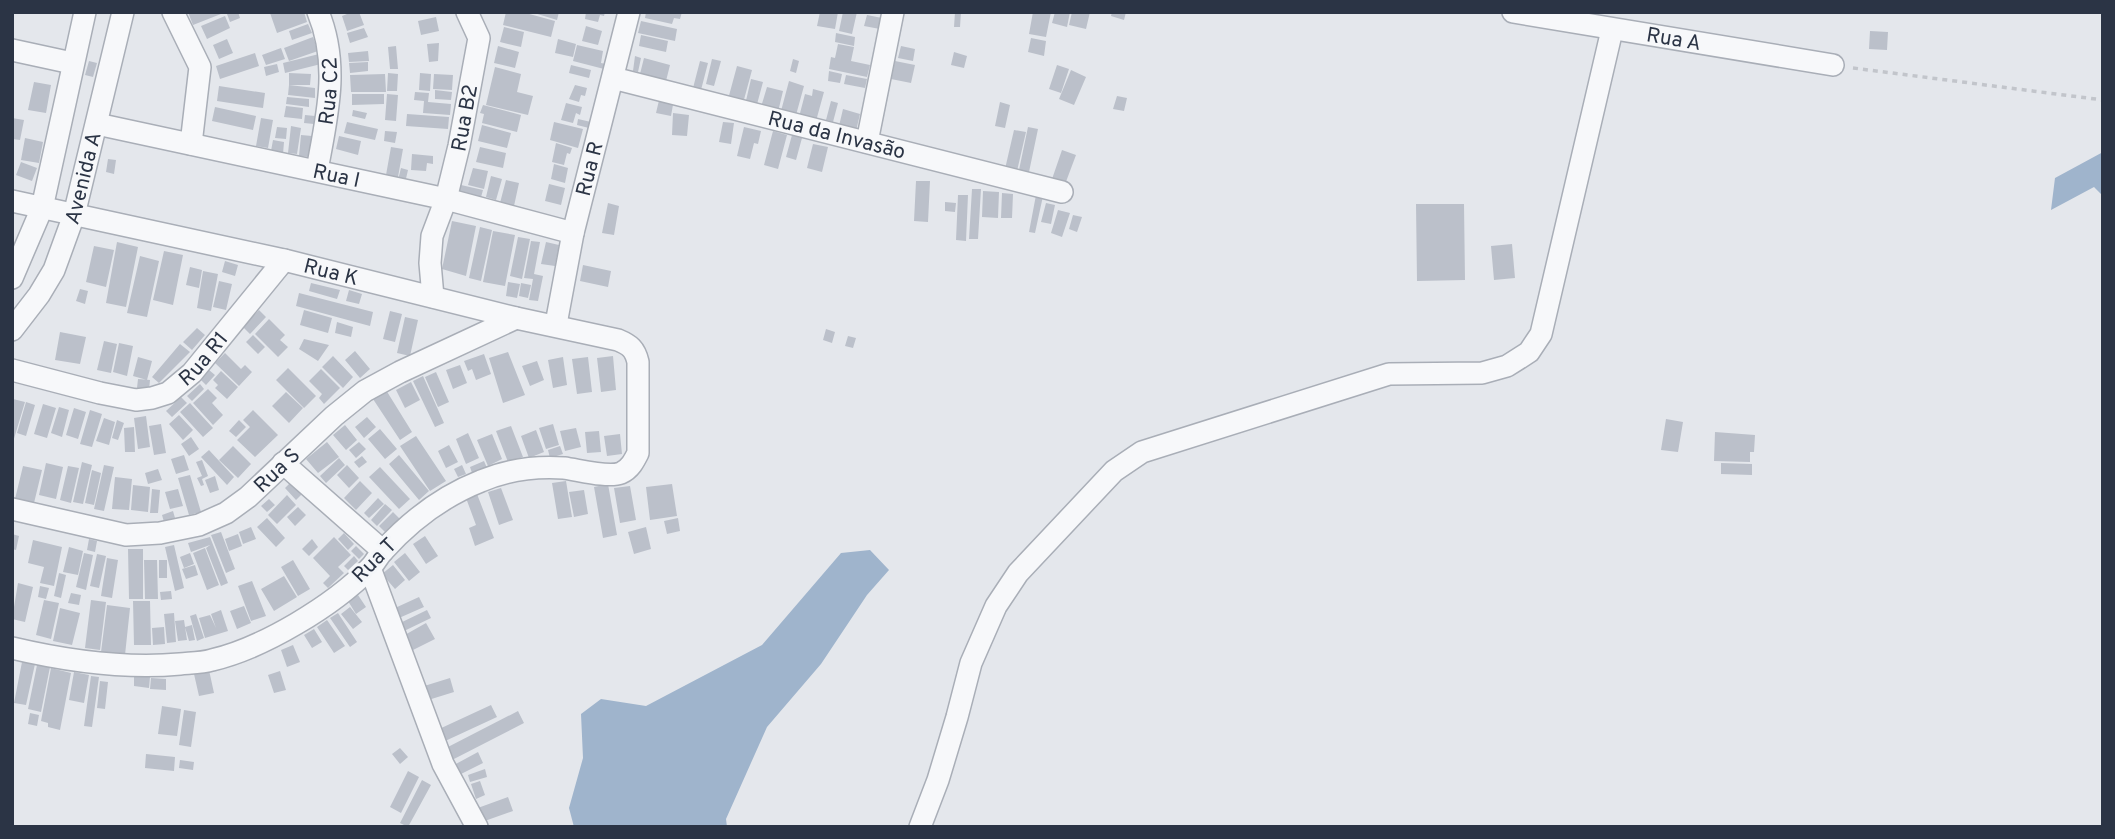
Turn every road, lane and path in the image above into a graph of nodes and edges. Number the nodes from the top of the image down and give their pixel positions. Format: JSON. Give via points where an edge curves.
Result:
{"nodes":[{"id":1,"x":85,"y":12,"type":"edge"},
{"id":2,"x":123,"y":12,"type":"edge"},
{"id":3,"x":173,"y":12,"type":"edge"},
{"id":4,"x":318,"y":12,"type":"edge"},
{"id":5,"x":467,"y":12,"type":"edge"},
{"id":6,"x":486,"y":12,"type":"edge"},
{"id":7,"x":629,"y":12,"type":"edge"},
{"id":8,"x":894,"y":12,"type":"edge"},
{"id":9,"x":1513,"y":12,"type":"edge"},
{"id":10,"x":1582,"y":17,"type":"edge"},
{"id":11,"x":1612,"y":30,"type":"junction"},
{"id":12,"x":479,"y":38,"type":"junction"},
{"id":13,"x":12,"y":50,"type":"edge"},
{"id":14,"x":72,"y":63,"type":"junction"},
{"id":15,"x":1833,"y":65,"type":"joint"},
{"id":16,"x":613,"y":78,"type":"junction"},
{"id":17,"x":2103,"y":100,"type":"edge"},
{"id":18,"x":97,"y":124,"type":"junction"},
{"id":19,"x":867,"y":142,"type":"junction"},
{"id":20,"x":191,"y":144,"type":"junction"},
{"id":21,"x":317,"y":170,"type":"junction"},
{"id":22,"x":1062,"y":192,"type":"dead end"},
{"id":23,"x":446,"y":199,"type":"junction"},
{"id":24,"x":12,"y":201,"type":"edge"},
{"id":25,"x":42,"y":208,"type":"junction"},
{"id":26,"x":74,"y":215,"type":"junction"},
{"id":27,"x":573,"y":233,"type":"junction"},
{"id":28,"x":284,"y":260,"type":"junction"},
{"id":29,"x":12,"y":278,"type":"edge"},
{"id":30,"x":433,"y":297,"type":"junction"},
{"id":31,"x":516,"y":318,"type":"junction"},
{"id":32,"x":556,"y":324,"type":"junction"},
{"id":33,"x":12,"y":330,"type":"edge"},
{"id":34,"x":638,"y":362,"type":"joint"},
{"id":35,"x":12,"y":370,"type":"edge"},
{"id":36,"x":283,"y":463,"type":"junction"},
{"id":37,"x":12,"y":509,"type":"edge"},
{"id":38,"x":376,"y":559,"type":"junction"},
{"id":39,"x":12,"y":648,"type":"edge"},
{"id":40,"x":477,"y":827,"type":"edge"},
{"id":41,"x":920,"y":827,"type":"edge"}],
"edges":[{"from":1,"to":14,"type":"street","name":"Avenida A"},
{"from":2,"to":18,"type":"street","name":"Avenida A"},
{"from":3,"to":20,"type":"street","via":[[200,67]]},
{"from":4,"to":21,"type":"street","name":"Rua C2","via":[[327,34],[331,72]]},
{"from":5,"to":12,"type":"street"},
{"from":6,"to":12,"type":"street","name":"Rua B2"},
{"from":7,"to":16,"type":"street","name":"Rua R"},
{"from":8,"to":19,"type":"street"},
{"from":9,"to":10,"type":"street","name":"Rua A"},
{"from":10,"to":11,"type":"street","name":"Rua A"},
{"from":11,"to":15,"type":"street","name":"Rua A"},
{"from":11,"to":41,"type":"street","via":[[1541,334],[1529,352],[1507,366],[1482,373],[1380,377],[1142,452],[1114,471],[1018,573],[996,606],[971,663],[954,730]]},
{"from":12,"to":23,"type":"street","name":"Rua B2"},
{"from":13,"to":14,"type":"street"},
{"from":14,"to":25,"type":"street","name":"Avenida A"},
{"from":15,"to":17,"type":"path"},
{"from":16,"to":19,"type":"street","name":"Rua da Invasão"},
{"from":16,"to":27,"type":"street","name":"Rua R"},
{"from":18,"to":20,"type":"street","name":"Rua I"},
{"from":18,"to":26,"type":"street","name":"Avenida A"},
{"from":19,"to":22,"type":"street","name":"Rua da Invasão"},
{"from":20,"to":21,"type":"street","name":"Rua I"},
{"from":21,"to":23,"type":"street","name":"Rua I"},
{"from":23,"to":27,"type":"street","name":"Rua I"},
{"from":23,"to":30,"type":"street","name":"Rua B2","via":[[432,236]]},
{"from":24,"to":25,"type":"street","name":"Rua K"},
{"from":25,"to":26,"type":"street","name":"Rua K"},
{"from":25,"to":29,"type":"street","name":"Avenida A"},
{"from":26,"to":28,"type":"street","name":"Rua K"},
{"from":26,"to":33,"type":"street","name":"Avenida A","via":[[54,270]]},
{"from":27,"to":32,"type":"street","name":"Rua R"},
{"from":28,"to":30,"type":"street","name":"Rua K"},
{"from":28,"to":35,"type":"street","name":"Rua R1","via":[[192,373],[168,393],[136,400]]},
{"from":30,"to":31,"type":"street","name":"Rua K"},
{"from":31,"to":32,"type":"street","name":"Rua K"},
{"from":31,"to":36,"type":"street","name":"Rua S","via":[[365,391]]},
{"from":32,"to":34,"type":"street","name":"Rua K","via":[[629,344]]},
{"from":34,"to":38,"type":"street","name":"Rua T","via":[[638,453],[623,472],[524,469],[482,480],[416,518]]},
{"from":36,"to":37,"type":"street","name":"Rua S","via":[[226,513],[199,525],[160,533],[126,535]]},
{"from":36,"to":38,"type":"street"},
{"from":38,"to":39,"type":"street","name":"Rua T","via":[[320,609],[270,639],[211,661],[154,666],[102,663]]},
{"from":38,"to":40,"type":"street","via":[[443,764]]}]}
